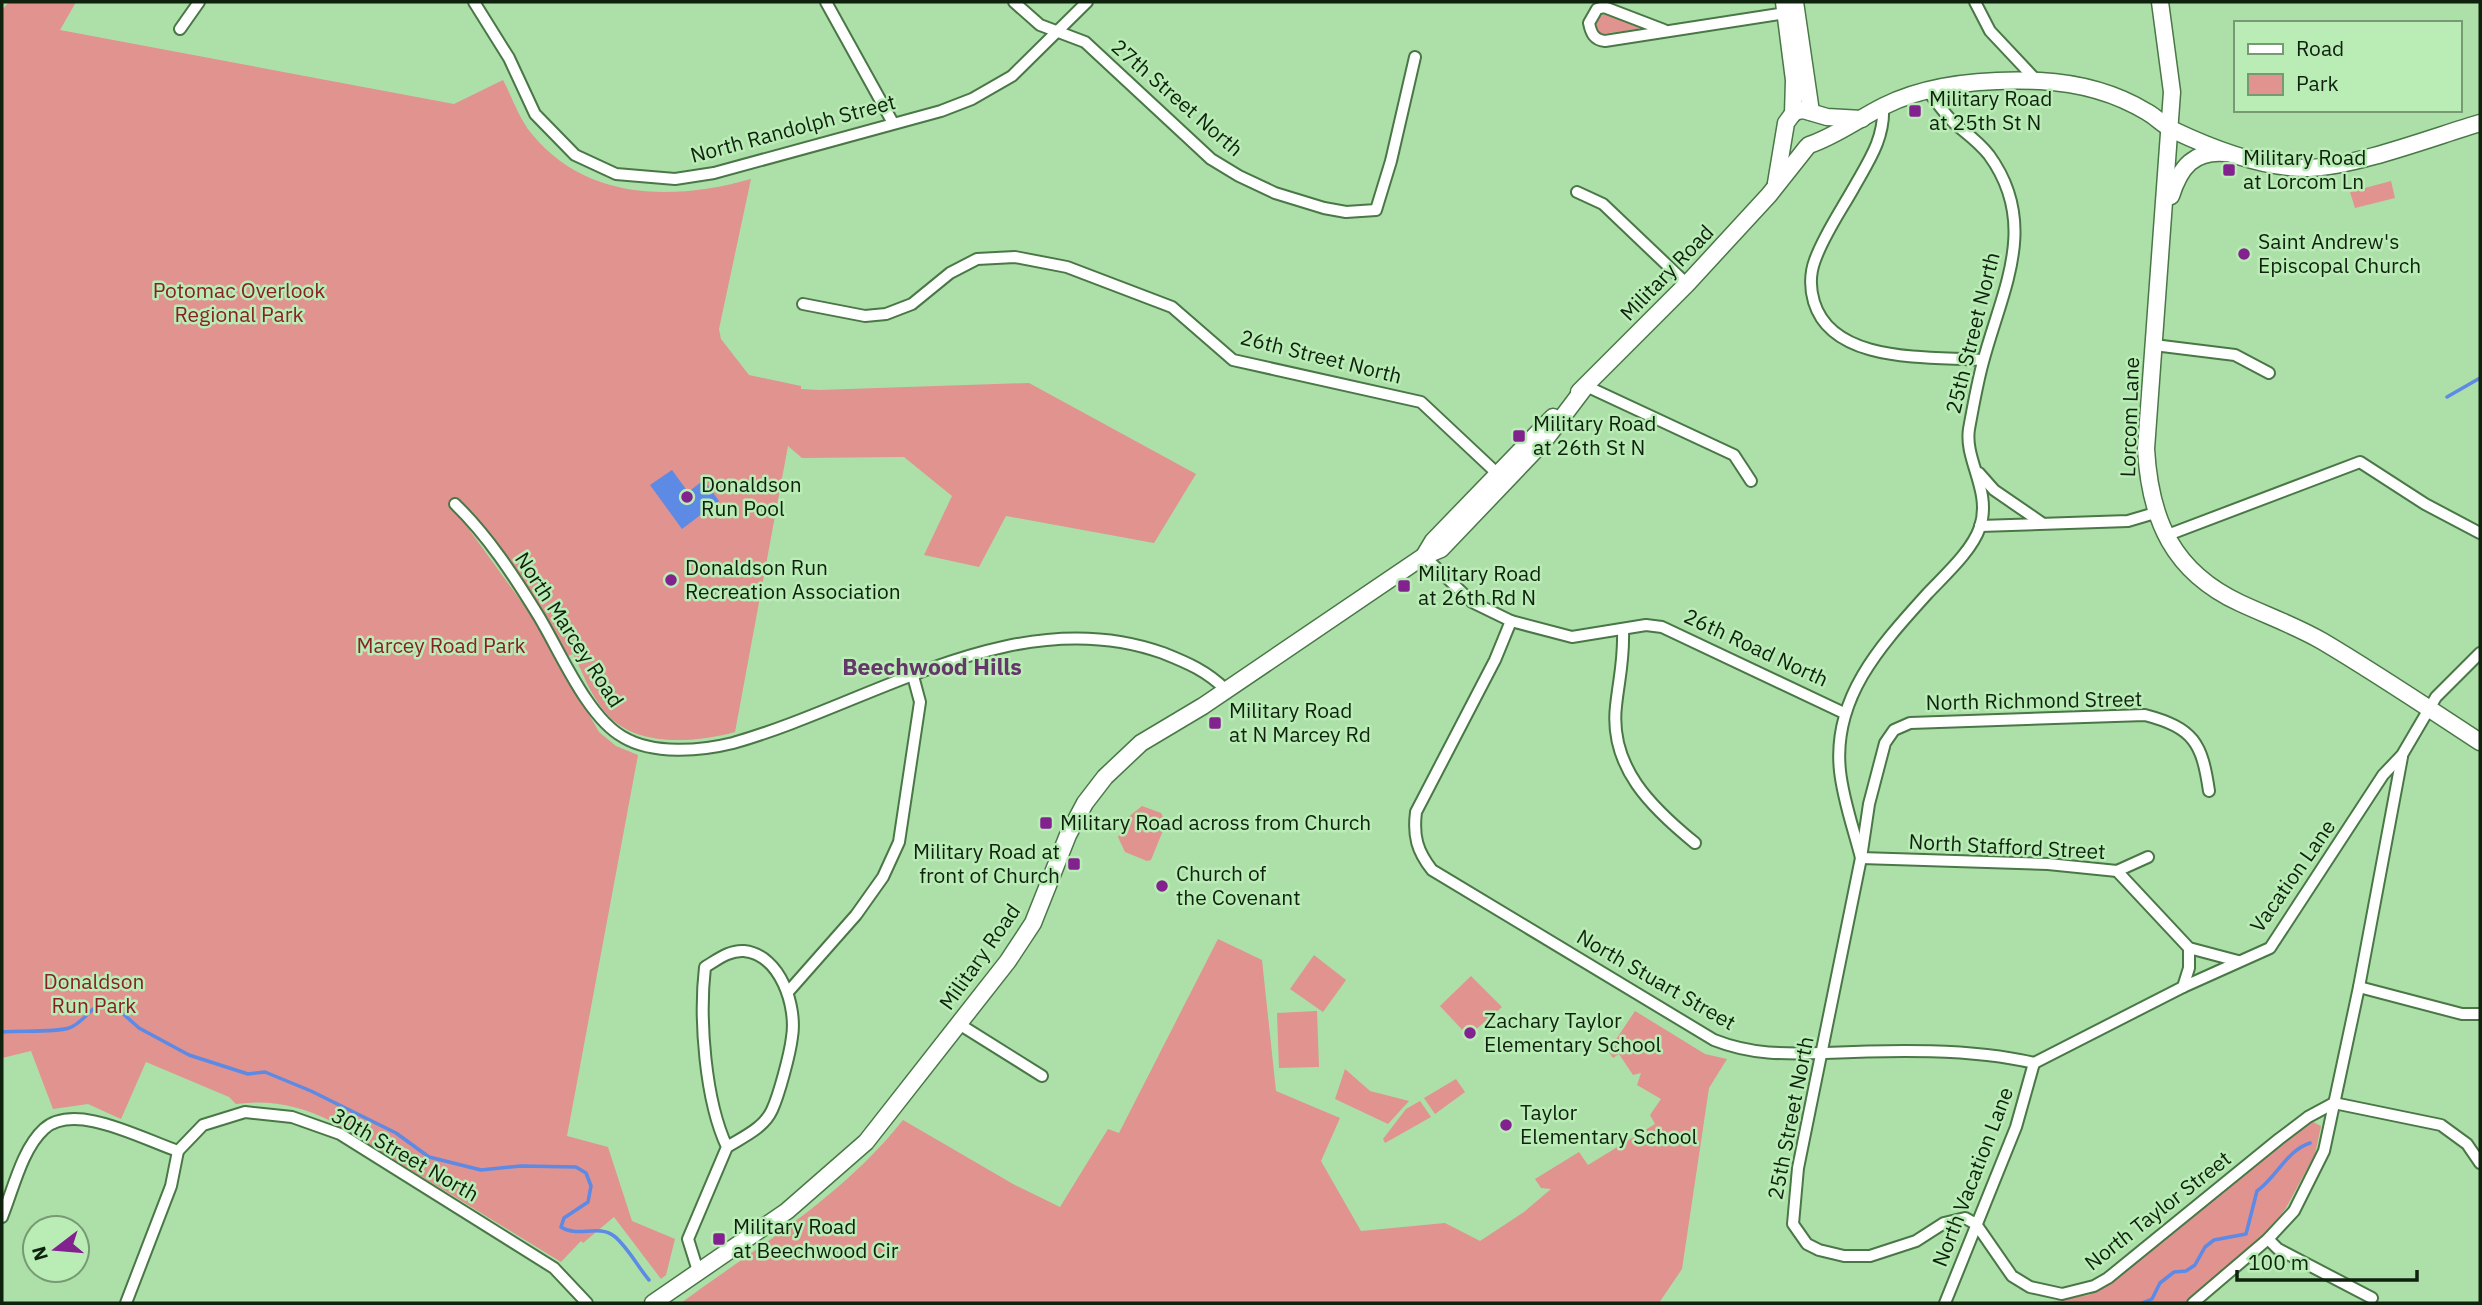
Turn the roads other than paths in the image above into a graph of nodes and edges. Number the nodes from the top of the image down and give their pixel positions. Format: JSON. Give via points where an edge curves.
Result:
{"nodes":[{"id":1,"x":200,"y":2,"type":"edge"},
{"id":2,"x":474,"y":2,"type":"edge"},
{"id":3,"x":827,"y":2,"type":"edge"},
{"id":4,"x":1014,"y":2,"type":"edge"},
{"id":5,"x":1087,"y":2,"type":"edge"},
{"id":6,"x":1975,"y":2,"type":"edge"},
{"id":7,"x":2160,"y":2,"type":"edge"},
{"id":8,"x":1790,"y":7,"type":"edge"},
{"id":9,"x":180,"y":29,"type":"dead end"},
{"id":10,"x":1664,"y":30,"type":"junction"},
{"id":11,"x":1055,"y":32,"type":"junction"},
{"id":12,"x":1415,"y":57,"type":"dead end"},
{"id":13,"x":2037,"y":81,"type":"junction"},
{"id":14,"x":1927,"y":90,"type":"junction"},
{"id":15,"x":1883,"y":106,"type":"junction"},
{"id":16,"x":1811,"y":113,"type":"junction"},
{"id":17,"x":1793,"y":114,"type":"junction"},
{"id":18,"x":1862,"y":119,"type":"junction"},
{"id":19,"x":893,"y":123,"type":"junction"},
{"id":20,"x":2480,"y":123,"type":"edge"},
{"id":21,"x":2171,"y":129,"type":"junction"},
{"id":22,"x":1786,"y":136,"type":"junction"},
{"id":23,"x":1808,"y":146,"type":"junction"},
{"id":24,"x":2244,"y":156,"type":"junction"},
{"id":25,"x":1776,"y":186,"type":"junction"},
{"id":26,"x":1577,"y":192,"type":"dead end"},
{"id":27,"x":2164,"y":219,"type":"junction"},
{"id":28,"x":1687,"y":284,"type":"junction"},
{"id":29,"x":803,"y":304,"type":"dead end"},
{"id":30,"x":2154,"y":345,"type":"junction"},
{"id":31,"x":1983,"y":359,"type":"junction"},
{"id":32,"x":2269,"y":373,"type":"dead end"},
{"id":33,"x":1586,"y":386,"type":"junction"},
{"id":34,"x":1979,"y":472,"type":"junction"},
{"id":35,"x":1502,"y":478,"type":"junction"},
{"id":36,"x":1751,"y":481,"type":"dead end"},
{"id":37,"x":455,"y":504,"type":"dead end"},
{"id":38,"x":2155,"y":513,"type":"junction"},
{"id":39,"x":2042,"y":523,"type":"junction"},
{"id":40,"x":1980,"y":527,"type":"junction"},
{"id":41,"x":2480,"y":533,"type":"edge"},
{"id":42,"x":2165,"y":536,"type":"junction"},
{"id":43,"x":1424,"y":556,"type":"junction"},
{"id":44,"x":1511,"y":621,"type":"junction"},
{"id":45,"x":1623,"y":631,"type":"junction"},
{"id":46,"x":2480,"y":653,"type":"edge"},
{"id":47,"x":913,"y":676,"type":"junction"},
{"id":48,"x":1226,"y":690,"type":"junction"},
{"id":49,"x":2427,"y":709,"type":"junction"},
{"id":50,"x":1844,"y":713,"type":"junction"},
{"id":51,"x":2480,"y":742,"type":"edge"},
{"id":52,"x":2402,"y":755,"type":"junction"},
{"id":53,"x":2209,"y":791,"type":"dead end"},
{"id":54,"x":1868,"y":804,"type":"joint"},
{"id":55,"x":1695,"y":843,"type":"dead end"},
{"id":56,"x":2148,"y":857,"type":"dead end"},
{"id":57,"x":1861,"y":858,"type":"junction"},
{"id":58,"x":2117,"y":871,"type":"junction"},
{"id":59,"x":2189,"y":947,"type":"junction"},
{"id":60,"x":2238,"y":961,"type":"junction"},
{"id":61,"x":2183,"y":987,"type":"junction"},
{"id":62,"x":2359,"y":987,"type":"junction"},
{"id":63,"x":788,"y":992,"type":"junction"},
{"id":64,"x":2480,"y":1014,"type":"edge"},
{"id":65,"x":959,"y":1024,"type":"junction"},
{"id":66,"x":1822,"y":1053,"type":"junction"},
{"id":67,"x":2034,"y":1063,"type":"junction"},
{"id":68,"x":1042,"y":1076,"type":"dead end"},
{"id":69,"x":2334,"y":1103,"type":"junction"},
{"id":70,"x":727,"y":1147,"type":"junction"},
{"id":71,"x":178,"y":1151,"type":"junction"},
{"id":72,"x":2480,"y":1163,"type":"edge"},
{"id":73,"x":2,"y":1217,"type":"edge"},
{"id":74,"x":1976,"y":1224,"type":"junction"},
{"id":75,"x":2268,"y":1239,"type":"junction"},
{"id":76,"x":698,"y":1271,"type":"junction"},
{"id":77,"x":2372,"y":1298,"type":"dead end"},
{"id":78,"x":126,"y":1303,"type":"edge"},
{"id":79,"x":587,"y":1303,"type":"edge"},
{"id":80,"x":653,"y":1303,"type":"edge"},
{"id":81,"x":1945,"y":1303,"type":"edge"},
{"id":82,"x":2193,"y":1303,"type":"edge"}],
"edges":[{"from":1,"to":9,"type":"street"},
{"from":2,"to":19,"type":"street","name":"North Randolph Street","via":[[509,58],[535,114],[575,155],[616,174],[675,179],[714,173]]},
{"from":3,"to":19,"type":"street"},
{"from":4,"to":11,"type":"street","name":"27th Street North"},
{"from":5,"to":11,"type":"street","name":"North Randolph Street"},
{"from":6,"to":13,"type":"street","via":[[1990,31]]},
{"from":7,"to":21,"type":"main road","name":"Lorcom Lane","via":[[2172,92]]},
{"from":8,"to":10,"type":"street"},
{"from":8,"to":16,"type":"main road"},
{"from":8,"to":17,"type":"main road"},
{"from":10,"to":10,"type":"street","via":[[1604,7],[1591,15],[1589,23],[1590,32],[1601,40]]},
{"from":11,"to":12,"type":"street","name":"27th Street North","via":[[1085,42],[1192,142],[1239,176],[1296,201],[1346,212],[1376,210]]},
{"from":11,"to":19,"type":"street","name":"North Randolph Street","via":[[1020,69],[995,86],[941,111]]},
{"from":13,"to":14,"type":"main road","name":"Military Road"},
{"from":13,"to":21,"type":"main road","name":"Military Road","via":[[2103,91]]},
{"from":14,"to":15,"type":"main road","name":"Military Road"},
{"from":14,"to":31,"type":"street","name":"25th Street North","via":[[1989,156],[2014,218],[2012,266]]},
{"from":15,"to":18,"type":"main road","name":"Military Road"},
{"from":15,"to":31,"type":"street","via":[[1884,125],[1876,148],[1815,260],[1811,294],[1816,309],[1837,335],[1860,348]]},
{"from":16,"to":17,"type":"main road","via":[[1800,110]]},
{"from":16,"to":18,"type":"main road"},
{"from":16,"to":23,"type":"main road","via":[[1814,130]]},
{"from":17,"to":22,"type":"main road","via":[[1786,123]]},
{"from":18,"to":23,"type":"main road","name":"Military Road"},
{"from":20,"to":24,"type":"main road","name":"Military Road","via":[[2312,168]]},
{"from":21,"to":24,"type":"main road","name":"Military Road"},
{"from":21,"to":27,"type":"main road","name":"Lorcom Lane"},
{"from":22,"to":23,"type":"main road","via":[[1792,146]]},
{"from":22,"to":25,"type":"main road"},
{"from":23,"to":25,"type":"main road","name":"Military Road"},
{"from":24,"to":27,"type":"main road","via":[[2212,152],[2187,163],[2176,180]]},
{"from":25,"to":28,"type":"main road","name":"Military Road"},
{"from":26,"to":28,"type":"street","via":[[1603,204]]},
{"from":27,"to":30,"type":"main road","name":"Lorcom Lane"},
{"from":28,"to":33,"type":"main road","name":"Military Road"},
{"from":29,"to":35,"type":"street","name":"26th Street North","via":[[865,316],[886,314],[912,304],[950,273],[977,259],[1015,257],[1067,267],[1172,307],[1233,360],[1421,402]]},
{"from":30,"to":32,"type":"street","via":[[2235,355]]},
{"from":30,"to":38,"type":"main road","name":"Lorcom Lane","via":[[2146,449]]},
{"from":31,"to":34,"type":"street","name":"25th Street North","via":[[1969,432]]},
{"from":33,"to":35,"type":"main road","name":"Military Road","via":[[1545,440]]},
{"from":33,"to":36,"type":"street","via":[[1734,455]]},
{"from":34,"to":39,"type":"street","via":[[1994,490]]},
{"from":34,"to":40,"type":"street","name":"25th Street North"},
{"from":35,"to":43,"type":"main road","name":"Military Road","via":[[1441,549]]},
{"from":37,"to":47,"type":"street","name":"North Marcey Road","via":[[493,548],[601,720],[634,742],[657,748],[717,747]]},
{"from":38,"to":39,"type":"street","via":[[2128,521]]},
{"from":38,"to":42,"type":"main road","name":"Lorcom Lane"},
{"from":39,"to":40,"type":"street"},
{"from":40,"to":50,"type":"street","name":"25th Street North","via":[[1968,547],[1881,645]]},
{"from":41,"to":42,"type":"street","via":[[2360,462]]},
{"from":42,"to":49,"type":"main road","name":"Lorcom Lane","via":[[2189,568],[2221,593],[2324,642]]},
{"from":43,"to":44,"type":"street","name":"26th Road North","via":[[1472,602]]},
{"from":43,"to":48,"type":"main road","name":"Military Road"},
{"from":44,"to":45,"type":"street","name":"26th Road North","via":[[1572,638]]},
{"from":44,"to":66,"type":"street","name":"North Stuart Street","via":[[1416,812],[1416,846],[1432,870],[1714,1040],[1762,1054]]},
{"from":45,"to":50,"type":"street","name":"26th Road North","via":[[1646,625],[1676,632]]},
{"from":45,"to":55,"type":"street","via":[[1624,664],[1615,707],[1624,765],[1654,809]]},
{"from":46,"to":49,"type":"street","name":"Vacation Lane"},
{"from":47,"to":48,"type":"street","name":"North Marcey Road","via":[[1000,648],[1102,638],[1186,662],[1207,671]]},
{"from":47,"to":63,"type":"street","via":[[920,702],[899,842],[883,877],[856,915]]},
{"from":48,"to":65,"type":"main road","name":"Military Road","via":[[1141,743],[1105,777],[1068,835],[1033,923]]},
{"from":49,"to":51,"type":"main road","name":"Lorcom Lane"},
{"from":49,"to":52,"type":"street","name":"Vacation Lane"},
{"from":50,"to":57,"type":"street","name":"25th Street North","via":[[1840,773]]},
{"from":52,"to":60,"type":"street","name":"Vacation Lane","via":[[2384,775],[2270,948]]},
{"from":52,"to":62,"type":"street"},
{"from":53,"to":54,"type":"street","name":"North Richmond Street","via":[[2205,758],[2198,744],[2171,722],[2145,715],[1910,723],[1894,730],[1885,743]]},
{"from":54,"to":57,"type":"street","name":"25th Street North"},
{"from":56,"to":58,"type":"street","name":"North Stafford Street"},
{"from":57,"to":58,"type":"street","name":"North Stafford Street"},
{"from":57,"to":66,"type":"street","name":"25th Street North"},
{"from":58,"to":59,"type":"street"},
{"from":59,"to":60,"type":"street"},
{"from":59,"to":61,"type":"street"},
{"from":60,"to":61,"type":"street","name":"Vacation Lane"},
{"from":61,"to":67,"type":"street","name":"Vacation Lane"},
{"from":62,"to":64,"type":"street","via":[[2462,1014]]},
{"from":62,"to":69,"type":"street"},
{"from":63,"to":70,"type":"street","via":[[793,1037],[772,1111],[762,1125]]},
{"from":63,"to":70,"type":"street","via":[[775,971],[745,951],[729,953],[705,967],[701,1002],[706,1059]]},
{"from":65,"to":68,"type":"street"},
{"from":65,"to":76,"type":"main road","name":"Military Road","via":[[866,1142],[787,1211]]},
{"from":66,"to":67,"type":"street","name":"North Stuart Street","via":[[1997,1054]]},
{"from":66,"to":74,"type":"street","name":"25th Street North","via":[[1792,1205],[1793,1224],[1807,1244],[1830,1254],[1870,1256],[1916,1241],[1954,1219]]},
{"from":67,"to":74,"type":"street","name":"North Vacation Lane","via":[[2016,1126]]},
{"from":69,"to":72,"type":"street","via":[[2441,1125],[2467,1144]]},
{"from":69,"to":74,"type":"street","name":"North Taylor Street","via":[[2308,1117],[2094,1286],[2062,1294],[2030,1287],[2012,1276]]},
{"from":69,"to":75,"type":"street","via":[[2324,1151],[2294,1211]]},
{"from":70,"to":76,"type":"street","via":[[688,1239]]},
{"from":71,"to":73,"type":"street","via":[[92,1119],[69,1118],[45,1128],[28,1153]]},
{"from":71,"to":78,"type":"street","via":[[171,1186]]},
{"from":71,"to":79,"type":"street","name":"30th Street North","via":[[203,1125],[245,1112],[292,1117],[340,1134],[554,1268]]},
{"from":74,"to":81,"type":"street","name":"North Vacation Lane"},
{"from":75,"to":77,"type":"street","via":[[2278,1249]]},
{"from":75,"to":82,"type":"street"},
{"from":76,"to":80,"type":"main road","name":"Military Road"}]}
